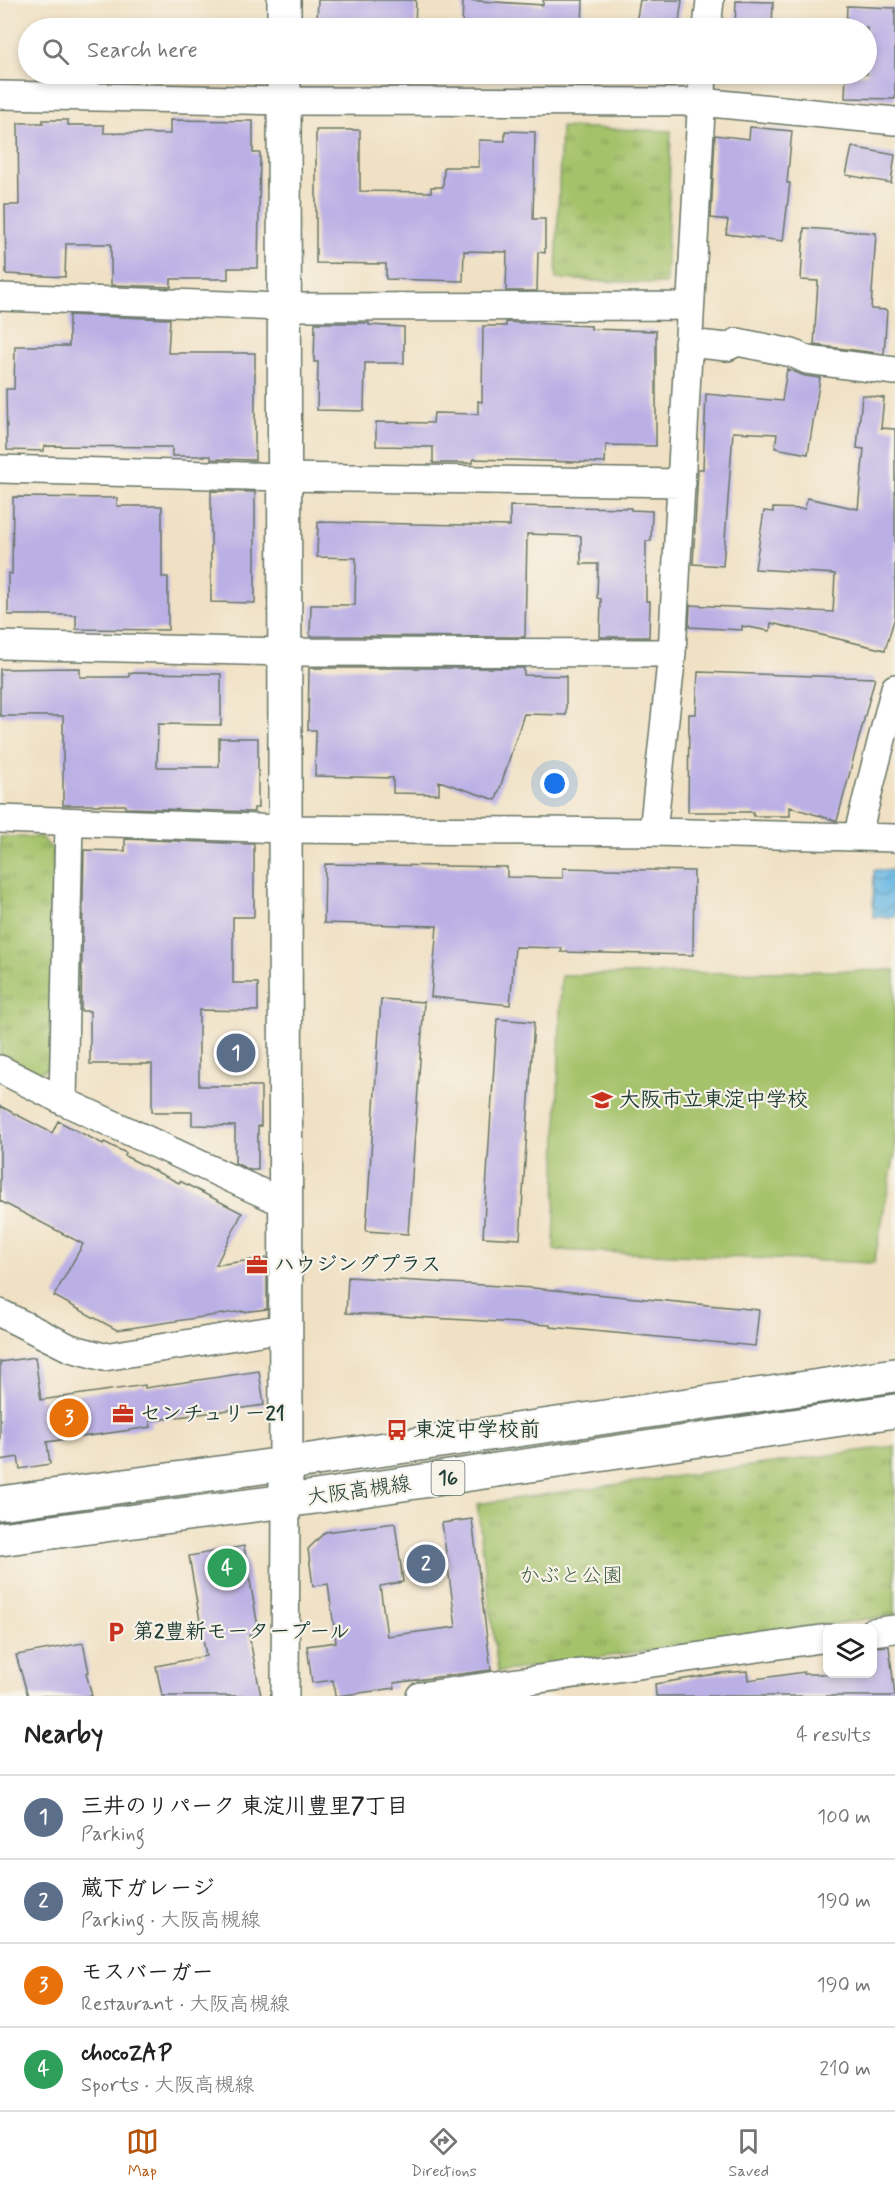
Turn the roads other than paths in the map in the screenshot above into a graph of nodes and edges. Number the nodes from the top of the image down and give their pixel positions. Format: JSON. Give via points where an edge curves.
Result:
{"nodes":[{"id":1,"x":284,"y":0,"type":"edge"},
{"id":2,"x":710,"y":0,"type":"edge"},
{"id":3,"x":284,"y":18,"type":"edge"},
{"id":4,"x":708,"y":18,"type":"edge"},
{"id":5,"x":702,"y":84,"type":"edge"},
{"id":6,"x":284,"y":87,"type":"edge"},
{"id":7,"x":0,"y":95,"type":"edge"},
{"id":8,"x":700,"y":102,"type":"junction"},
{"id":9,"x":895,"y":120,"type":"edge"},
{"id":10,"x":0,"y":297,"type":"edge"},
{"id":11,"x":689,"y":306,"type":"junction"},
{"id":12,"x":283,"y":307,"type":"junction"},
{"id":13,"x":688,"y":343,"type":"junction"},
{"id":14,"x":895,"y":371,"type":"edge"},
{"id":15,"x":0,"y":469,"type":"edge"},
{"id":16,"x":283,"y":477,"type":"junction"},
{"id":17,"x":682,"y":483,"type":"junction"},
{"id":18,"x":0,"y":645,"type":"edge"},
{"id":19,"x":283,"y":652,"type":"junction"},
{"id":20,"x":672,"y":652,"type":"junction"},
{"id":21,"x":895,"y":688,"type":"edge"},
{"id":22,"x":0,"y":819,"type":"edge"},
{"id":23,"x":69,"y":822,"type":"junction"},
{"id":24,"x":284,"y":829,"type":"junction"},
{"id":25,"x":653,"y":832,"type":"junction"},
{"id":26,"x":857,"y":837,"type":"junction"},
{"id":27,"x":895,"y":838,"type":"edge"},
{"id":28,"x":0,"y":1069,"type":"edge"},
{"id":29,"x":63,"y":1101,"type":"junction"},
{"id":30,"x":284,"y":1203,"type":"junction"},
{"id":31,"x":0,"y":1313,"type":"edge"},
{"id":32,"x":285,"y":1328,"type":"junction"},
{"id":33,"x":895,"y":1374,"type":"edge"},
{"id":34,"x":895,"y":1411,"type":"edge"},
{"id":35,"x":286,"y":1463,"type":"junction"},
{"id":36,"x":286,"y":1501,"type":"junction"},
{"id":37,"x":0,"y":1503,"type":"edge"},
{"id":38,"x":0,"y":1539,"type":"edge"},
{"id":39,"x":895,"y":1629,"type":"edge"},
{"id":40,"x":877,"y":1631,"type":"edge"},
{"id":41,"x":823,"y":1639,"type":"edge"},
{"id":42,"x":484,"y":1692,"type":"edge"},
{"id":43,"x":285,"y":1696,"type":"edge"},
{"id":44,"x":420,"y":1696,"type":"edge"}],
"edges":[{"from":1,"to":3,"type":"main road"},
{"from":2,"to":4,"type":"street"},
{"from":5,"to":8,"type":"street"},
{"from":6,"to":7,"type":"street"},
{"from":6,"to":8,"type":"street"},
{"from":6,"to":12,"type":"main road"},
{"from":8,"to":9,"type":"street"},
{"from":8,"to":11,"type":"street"},
{"from":10,"to":12,"type":"street"},
{"from":11,"to":12,"type":"street"},
{"from":11,"to":13,"type":"street"},
{"from":12,"to":16,"type":"main road"},
{"from":13,"to":14,"type":"street","via":[[727,347],[736,342],[792,353],[807,360]]},
{"from":13,"to":17,"type":"street"},
{"from":15,"to":16,"type":"street"},
{"from":16,"to":17,"type":"street"},
{"from":16,"to":19,"type":"main road"},
{"from":17,"to":20,"type":"street"},
{"from":18,"to":19,"type":"street"},
{"from":19,"to":20,"type":"street"},
{"from":19,"to":24,"type":"main road"},
{"from":20,"to":25,"type":"street"},
{"from":21,"to":26,"type":"street"},
{"from":22,"to":23,"type":"street"},
{"from":23,"to":24,"type":"street"},
{"from":23,"to":29,"type":"street"},
{"from":24,"to":25,"type":"street"},
{"from":24,"to":30,"type":"main road"},
{"from":25,"to":26,"type":"street"},
{"from":26,"to":27,"type":"street"},
{"from":28,"to":29,"type":"street"},
{"from":29,"to":30,"type":"street"},
{"from":30,"to":32,"type":"main road"},
{"from":31,"to":32,"type":"street","via":[[70,1348],[104,1357]]},
{"from":32,"to":35,"type":"main road"},
{"from":33,"to":35,"type":"main road","name":"大阪高槻線","number":"16"},
{"from":34,"to":36,"type":"main road","name":"大阪高槻線","number":"16"},
{"from":35,"to":36,"type":"main road"},
{"from":35,"to":37,"type":"main road","name":"大阪高槻線","number":"16"},
{"from":36,"to":38,"type":"main road","name":"大阪高槻線","number":"16"},
{"from":36,"to":43,"type":"street"},
{"from":39,"to":40,"type":"street"},
{"from":41,"to":42,"type":"street"},
{"from":42,"to":44,"type":"street"}]}
